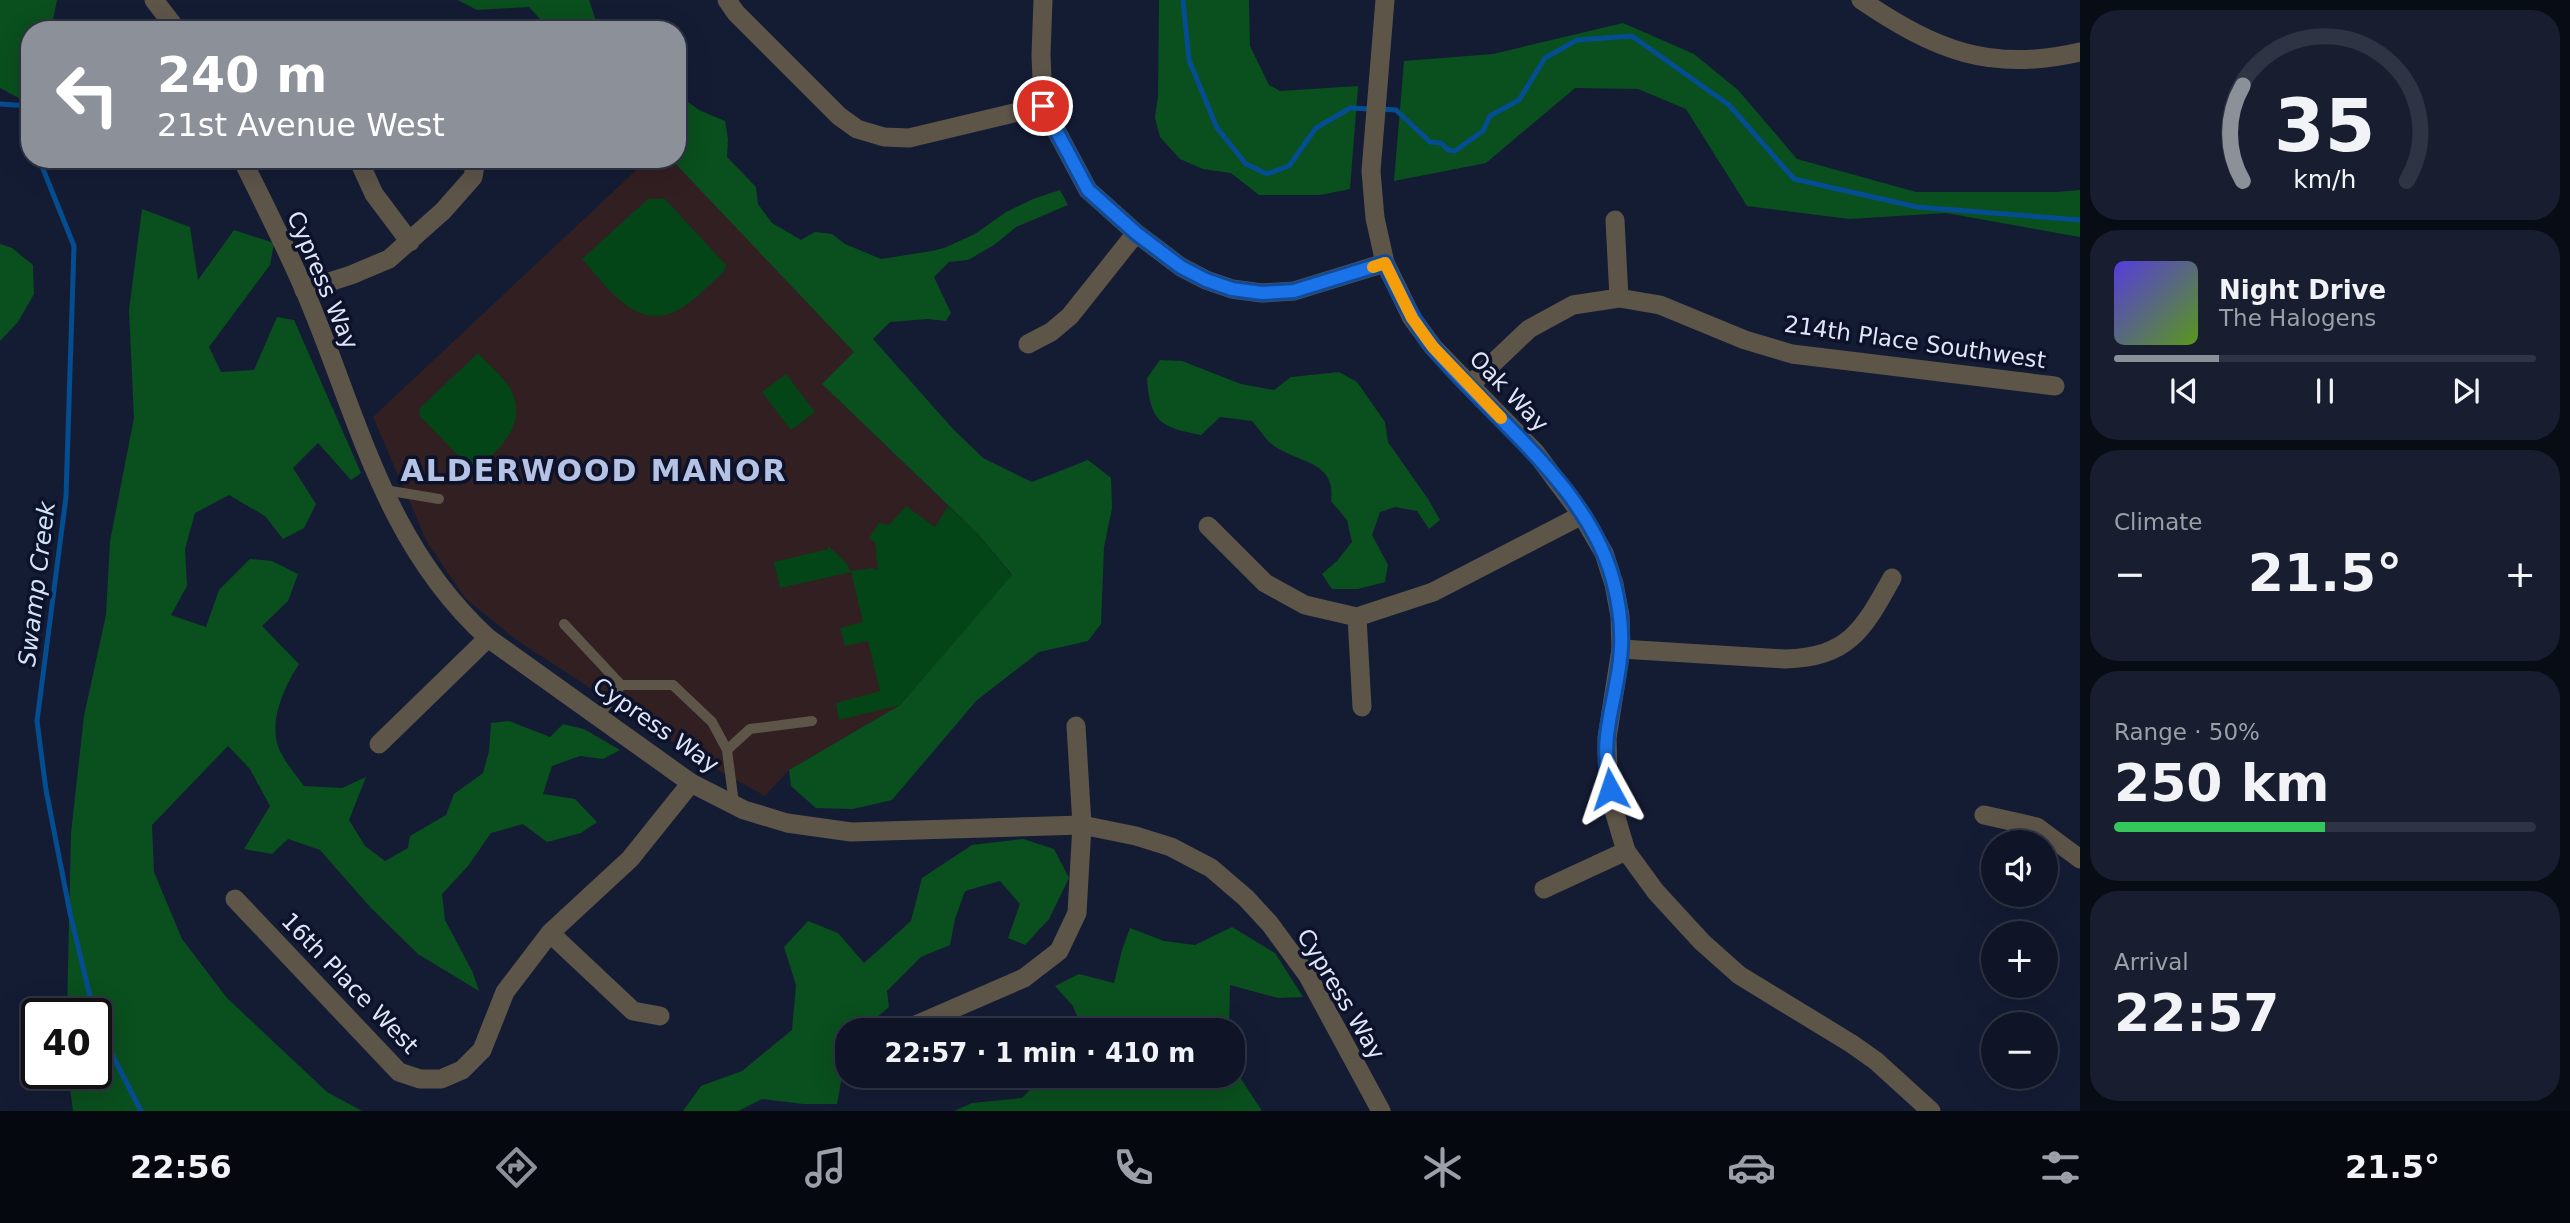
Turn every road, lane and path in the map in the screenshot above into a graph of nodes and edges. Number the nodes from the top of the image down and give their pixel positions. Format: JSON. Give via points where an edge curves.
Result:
{"nodes":[{"id":1,"x":154,"y":0,"type":"edge"},
{"id":2,"x":727,"y":0,"type":"edge"},
{"id":3,"x":1043,"y":0,"type":"edge"},
{"id":4,"x":1385,"y":0,"type":"edge"},
{"id":5,"x":1867,"y":2,"type":"edge"},
{"id":6,"x":170,"y":21,"type":"edge"},
{"id":7,"x":2080,"y":52,"type":"edge"},
{"id":8,"x":1043,"y":106,"type":"junction"},
{"id":9,"x":246,"y":168,"type":"edge"},
{"id":10,"x":362,"y":168,"type":"edge"},
{"id":11,"x":475,"y":168,"type":"edge"},
{"id":12,"x":1615,"y":220,"type":"dead end"},
{"id":13,"x":1136,"y":233,"type":"junction"},
{"id":14,"x":410,"y":242,"type":"junction"},
{"id":15,"x":1385,"y":263,"type":"junction"},
{"id":16,"x":304,"y":289,"type":"junction"},
{"id":17,"x":1619,"y":298,"type":"junction"},
{"id":18,"x":1027,"y":344,"type":"dead end"},
{"id":19,"x":1469,"y":385,"type":"junction"},
{"id":20,"x":2055,"y":386,"type":"dead end"},
{"id":21,"x":383,"y":490,"type":"junction"},
{"id":22,"x":439,"y":499,"type":"dead end"},
{"id":23,"x":1582,"y":515,"type":"junction"},
{"id":24,"x":1208,"y":526,"type":"dead end"},
{"id":25,"x":1892,"y":578,"type":"dead end"},
{"id":26,"x":1357,"y":617,"type":"junction"},
{"id":27,"x":564,"y":624,"type":"dead end"},
{"id":28,"x":488,"y":638,"type":"junction"},
{"id":29,"x":1621,"y":649,"type":"junction"},
{"id":30,"x":621,"y":685,"type":"junction"},
{"id":31,"x":1362,"y":707,"type":"dead end"},
{"id":32,"x":599,"y":716,"type":"junction"},
{"id":33,"x":812,"y":721,"type":"dead end"},
{"id":34,"x":1076,"y":726,"type":"dead end"},
{"id":35,"x":379,"y":744,"type":"dead end"},
{"id":36,"x":727,"y":750,"type":"junction"},
{"id":37,"x":691,"y":783,"type":"junction"},
{"id":38,"x":734,"y":805,"type":"junction"},
{"id":39,"x":1984,"y":815,"type":"dead end"},
{"id":40,"x":1082,"y":825,"type":"junction"},
{"id":41,"x":1626,"y":851,"type":"junction"},
{"id":42,"x":2080,"y":859,"type":"edge"},
{"id":43,"x":1544,"y":889,"type":"dead end"},
{"id":44,"x":235,"y":899,"type":"dead end"},
{"id":45,"x":550,"y":933,"type":"junction"},
{"id":46,"x":660,"y":1016,"type":"dead end"},
{"id":47,"x":932,"y":1018,"type":"edge"},
{"id":48,"x":1926,"y":1109,"type":"edge"},
{"id":49,"x":1381,"y":1111,"type":"edge"}],
"edges":[{"from":1,"to":6,"type":"street"},
{"from":2,"to":8,"type":"street","via":[[857,129],[909,138]]},
{"from":3,"to":8,"type":"street"},
{"from":4,"to":15,"type":"street","name":"Oak Way","via":[[1372,195]]},
{"from":5,"to":7,"type":"street","via":[[1904,28],[1963,54],[2033,61]]},
{"from":8,"to":13,"type":"street","via":[[1088,190]]},
{"from":9,"to":16,"type":"street","name":"Cypress Way"},
{"from":10,"to":14,"type":"street","via":[[374,194]]},
{"from":11,"to":14,"type":"street","via":[[473,177]]},
{"from":12,"to":17,"type":"street"},
{"from":13,"to":15,"type":"street","via":[[1206,280],[1262,293],[1294,291]]},
{"from":13,"to":18,"type":"street","via":[[1070,316]]},
{"from":14,"to":16,"type":"street","via":[[389,259]]},
{"from":15,"to":19,"type":"street","name":"Oak Way","via":[[1412,318]]},
{"from":16,"to":21,"type":"street","name":"Cypress Way"},
{"from":17,"to":19,"type":"street","name":"214th Place Southwest","via":[[1573,305],[1529,329]]},
{"from":17,"to":20,"type":"street","name":"214th Place Southwest","via":[[1660,305],[1792,354]]},
{"from":19,"to":23,"type":"street","name":"Oak Way","via":[[1535,452]]},
{"from":21,"to":22,"type":"lane"},
{"from":21,"to":28,"type":"street","name":"Cypress Way","via":[[436,582],[460,613]]},
{"from":23,"to":26,"type":"street","via":[[1433,592]]},
{"from":23,"to":29,"type":"street","name":"Oak Way","via":[[1604,553],[1614,583]]},
{"from":24,"to":26,"type":"street","via":[[1265,583],[1306,605]]},
{"from":25,"to":29,"type":"street","via":[[1870,618],[1852,638],[1828,653],[1785,659]]},
{"from":26,"to":31,"type":"street"},
{"from":27,"to":30,"type":"lane"},
{"from":28,"to":32,"type":"street","name":"Cypress Way"},
{"from":28,"to":35,"type":"street"},
{"from":29,"to":41,"type":"street","name":"Oak Way","via":[[1607,738],[1612,804]]},
{"from":30,"to":32,"type":"lane"},
{"from":30,"to":36,"type":"lane","via":[[673,685],[712,722]]},
{"from":32,"to":37,"type":"street","name":"Cypress Way"},
{"from":33,"to":36,"type":"lane","via":[[750,729]]},
{"from":34,"to":40,"type":"street"},
{"from":36,"to":38,"type":"lane"},
{"from":37,"to":38,"type":"street","name":"Cypress Way"},
{"from":37,"to":45,"type":"street","via":[[630,859]]},
{"from":38,"to":40,"type":"street","name":"Cypress Way","via":[[787,823],[851,832]]},
{"from":39,"to":42,"type":"street","via":[[2037,827]]},
{"from":40,"to":47,"type":"street","via":[[1077,913],[1059,951],[1024,978]]},
{"from":40,"to":49,"type":"street","name":"Cypress Way","via":[[1171,847],[1211,868],[1246,898],[1308,976]]},
{"from":41,"to":43,"type":"street"},
{"from":41,"to":48,"type":"street","name":"Oak Way","via":[[1656,892],[1739,975],[1852,1044]]},
{"from":44,"to":45,"type":"street","name":"16th Place West","via":[[399,1072],[419,1079],[441,1079],[462,1070],[482,1050],[505,992]]},
{"from":45,"to":46,"type":"street","via":[[633,1011]]}]}
